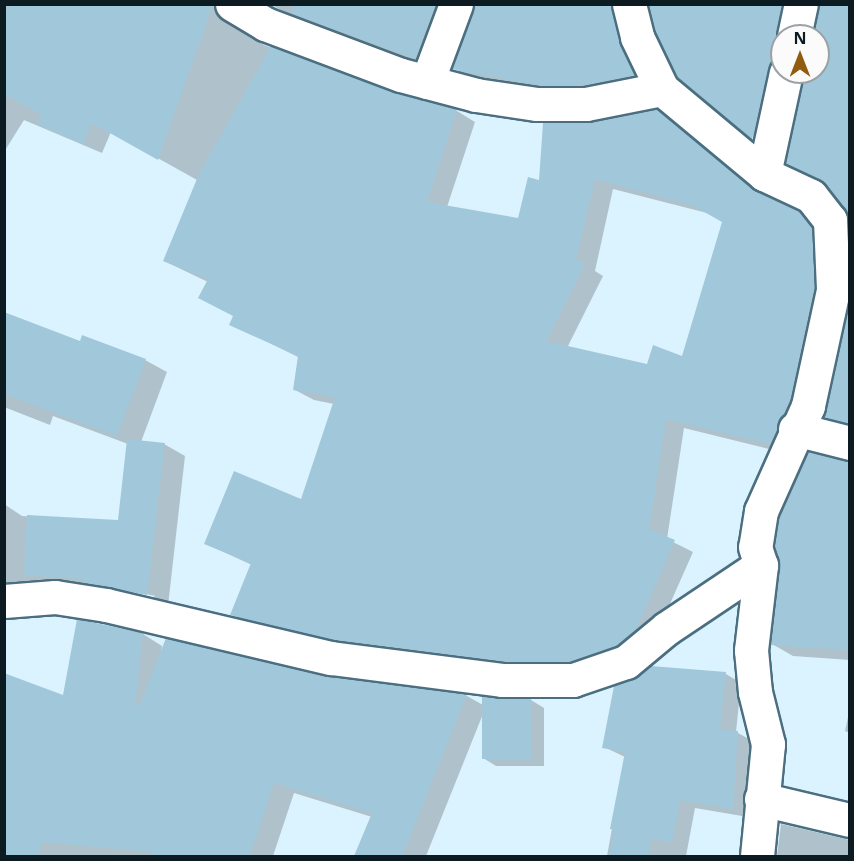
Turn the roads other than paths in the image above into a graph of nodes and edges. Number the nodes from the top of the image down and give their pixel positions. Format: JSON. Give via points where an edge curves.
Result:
{"nodes":[{"id":1,"x":231,"y":4,"type":"edge"},
{"id":2,"x":456,"y":4,"type":"edge"},
{"id":3,"x":629,"y":4,"type":"edge"},
{"id":4,"x":801,"y":4,"type":"edge"},
{"id":5,"x":797,"y":24,"type":"edge"},
{"id":6,"x":428,"y":82,"type":"junction"},
{"id":7,"x":783,"y":84,"type":"edge"},
{"id":8,"x":662,"y":89,"type":"junction"},
{"id":9,"x":764,"y":174,"type":"junction"},
{"id":10,"x":795,"y":429,"type":"junction"},
{"id":11,"x":849,"y":443,"type":"edge"},
{"id":12,"x":761,"y":565,"type":"junction"},
{"id":13,"x":4,"y":601,"type":"edge"},
{"id":14,"x":761,"y":799,"type":"junction"},
{"id":15,"x":849,"y":820,"type":"edge"},
{"id":16,"x":757,"y":856,"type":"edge"}],
"edges":[{"from":1,"to":6,"type":"street","via":[[265,24]]},
{"from":2,"to":6,"type":"street"},
{"from":3,"to":8,"type":"street","via":[[637,37]]},
{"from":4,"to":5,"type":"street"},
{"from":6,"to":8,"type":"street","via":[[537,104],[586,104]]},
{"from":7,"to":9,"type":"street"},
{"from":8,"to":9,"type":"street"},
{"from":9,"to":10,"type":"street","via":[[811,196],[830,220],[832,290],[808,406]]},
{"from":10,"to":11,"type":"street"},
{"from":10,"to":12,"type":"street","via":[[761,512],[756,547]]},
{"from":12,"to":13,"type":"street","via":[[626,662],[573,680],[502,680],[342,659],[55,597]]},
{"from":12,"to":14,"type":"street","via":[[751,650],[755,692],[768,744]]},
{"from":14,"to":15,"type":"street"},
{"from":14,"to":16,"type":"street"}]}
